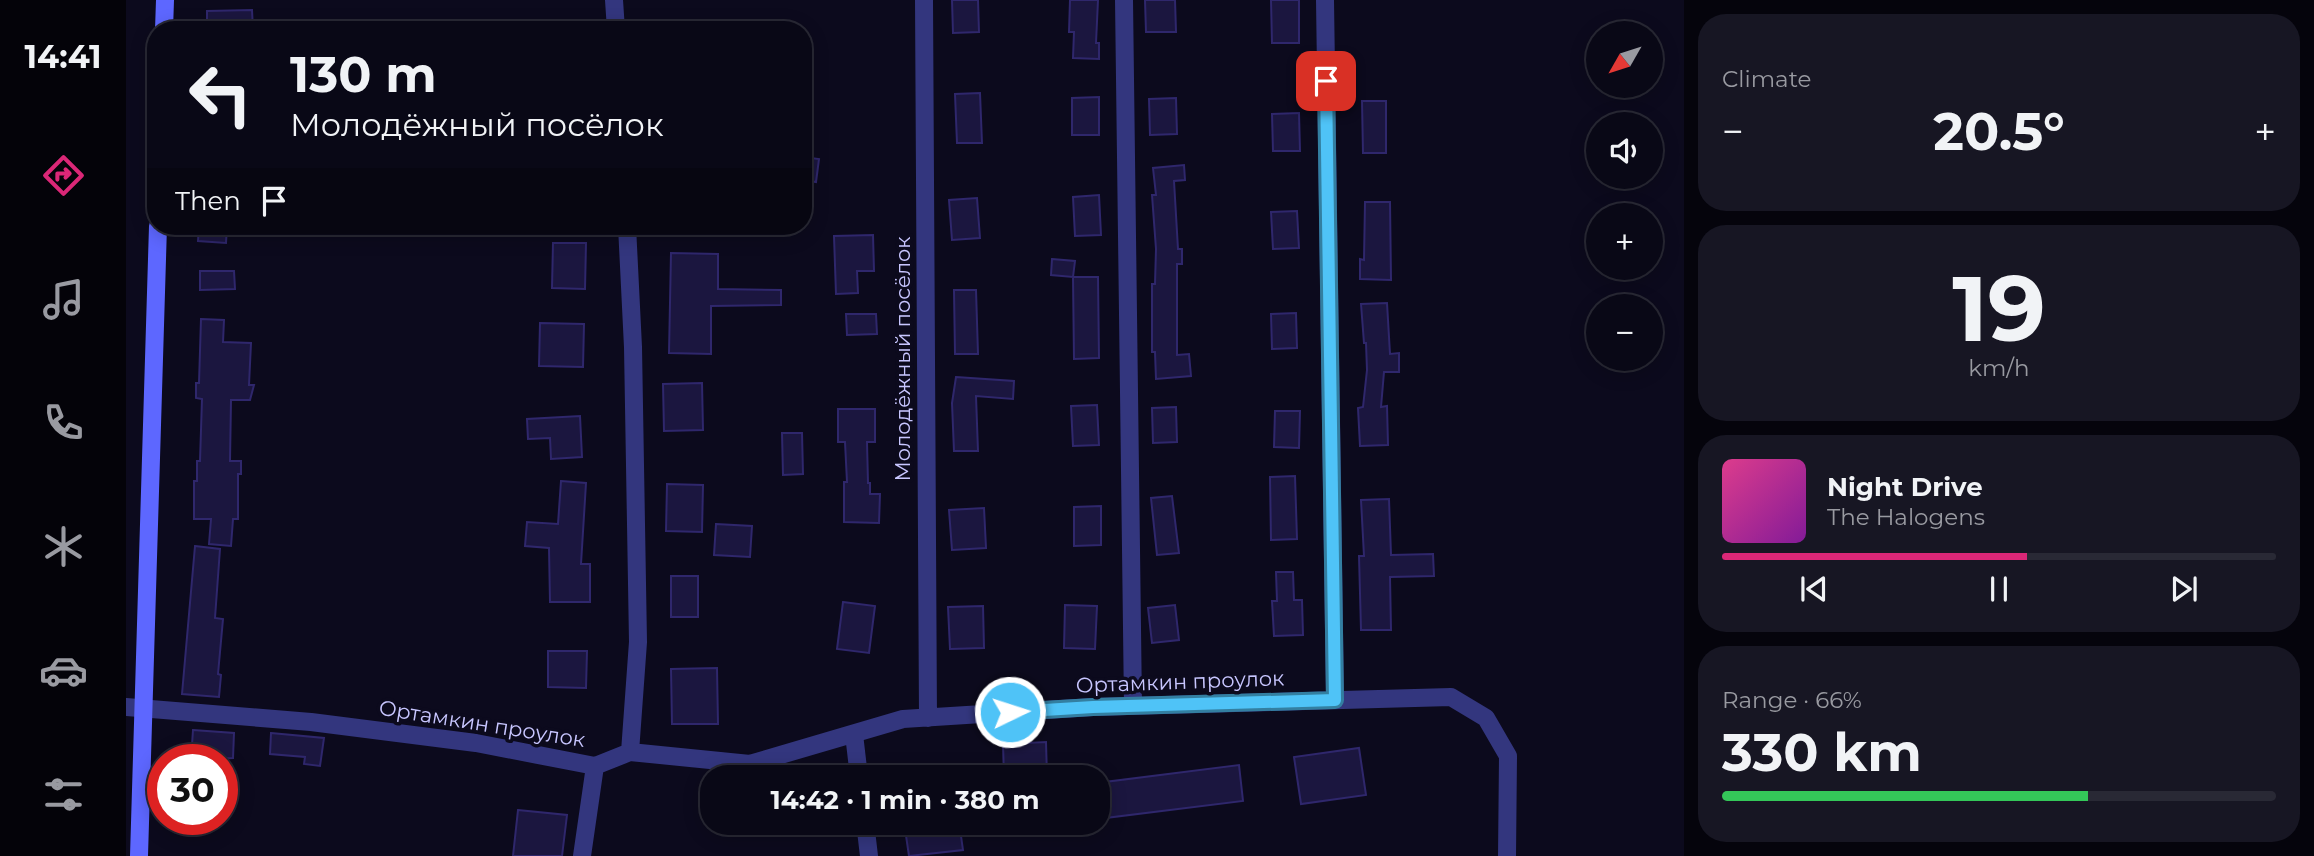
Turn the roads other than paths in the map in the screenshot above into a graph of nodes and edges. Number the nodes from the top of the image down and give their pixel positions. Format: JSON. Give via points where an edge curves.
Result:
{"nodes":[{"id":1,"x":165,"y":0,"type":"edge"},
{"id":2,"x":614,"y":0,"type":"edge"},
{"id":3,"x":924,"y":0,"type":"edge"},
{"id":4,"x":1124,"y":0,"type":"edge"},
{"id":5,"x":1325,"y":0,"type":"edge"},
{"id":6,"x":164,"y":21,"type":"edge"},
{"id":7,"x":615,"y":21,"type":"edge"},
{"id":8,"x":158,"y":235,"type":"edge"},
{"id":9,"x":627,"y":235,"type":"edge"},
{"id":10,"x":1335,"y":700,"type":"junction"},
{"id":11,"x":1133,"y":706,"type":"junction"},
{"id":12,"x":135,"y":708,"type":"edge"},
{"id":13,"x":928,"y":718,"type":"junction"},
{"id":14,"x":853,"y":734,"type":"junction"},
{"id":15,"x":630,"y":752,"type":"junction"},
{"id":16,"x":857,"y":765,"type":"edge"},
{"id":17,"x":595,"y":766,"type":"junction"},
{"id":18,"x":867,"y":835,"type":"edge"},
{"id":19,"x":139,"y":856,"type":"edge"},
{"id":20,"x":582,"y":856,"type":"edge"},
{"id":21,"x":869,"y":856,"type":"edge"},
{"id":22,"x":1507,"y":856,"type":"edge"}],
"edges":[{"from":1,"to":6,"type":"street"},
{"from":2,"to":7,"type":"street"},
{"from":3,"to":13,"type":"street","name":"Молодёжный посёлок"},
{"from":4,"to":11,"type":"street"},
{"from":5,"to":10,"type":"street"},
{"from":8,"to":12,"type":"street"},
{"from":9,"to":15,"type":"street","via":[[638,642]]},
{"from":10,"to":11,"type":"street","name":"Ортамкин проулок"},
{"from":10,"to":22,"type":"street","name":"Ортамкин проулок","via":[[1451,697],[1486,719],[1508,756]]},
{"from":11,"to":13,"type":"street","name":"Ортамкин проулок"},
{"from":12,"to":17,"type":"street","name":"Ортамкин проулок","via":[[311,722],[476,743]]},
{"from":12,"to":19,"type":"street"},
{"from":13,"to":14,"type":"street","name":"Ортамкин проулок","via":[[903,719]]},
{"from":14,"to":15,"type":"street","name":"Ортамкин проулок","via":[[750,764]]},
{"from":14,"to":16,"type":"street"},
{"from":15,"to":17,"type":"street","name":"Ортамкин проулок"},
{"from":17,"to":20,"type":"street"},
{"from":18,"to":21,"type":"street"}]}
